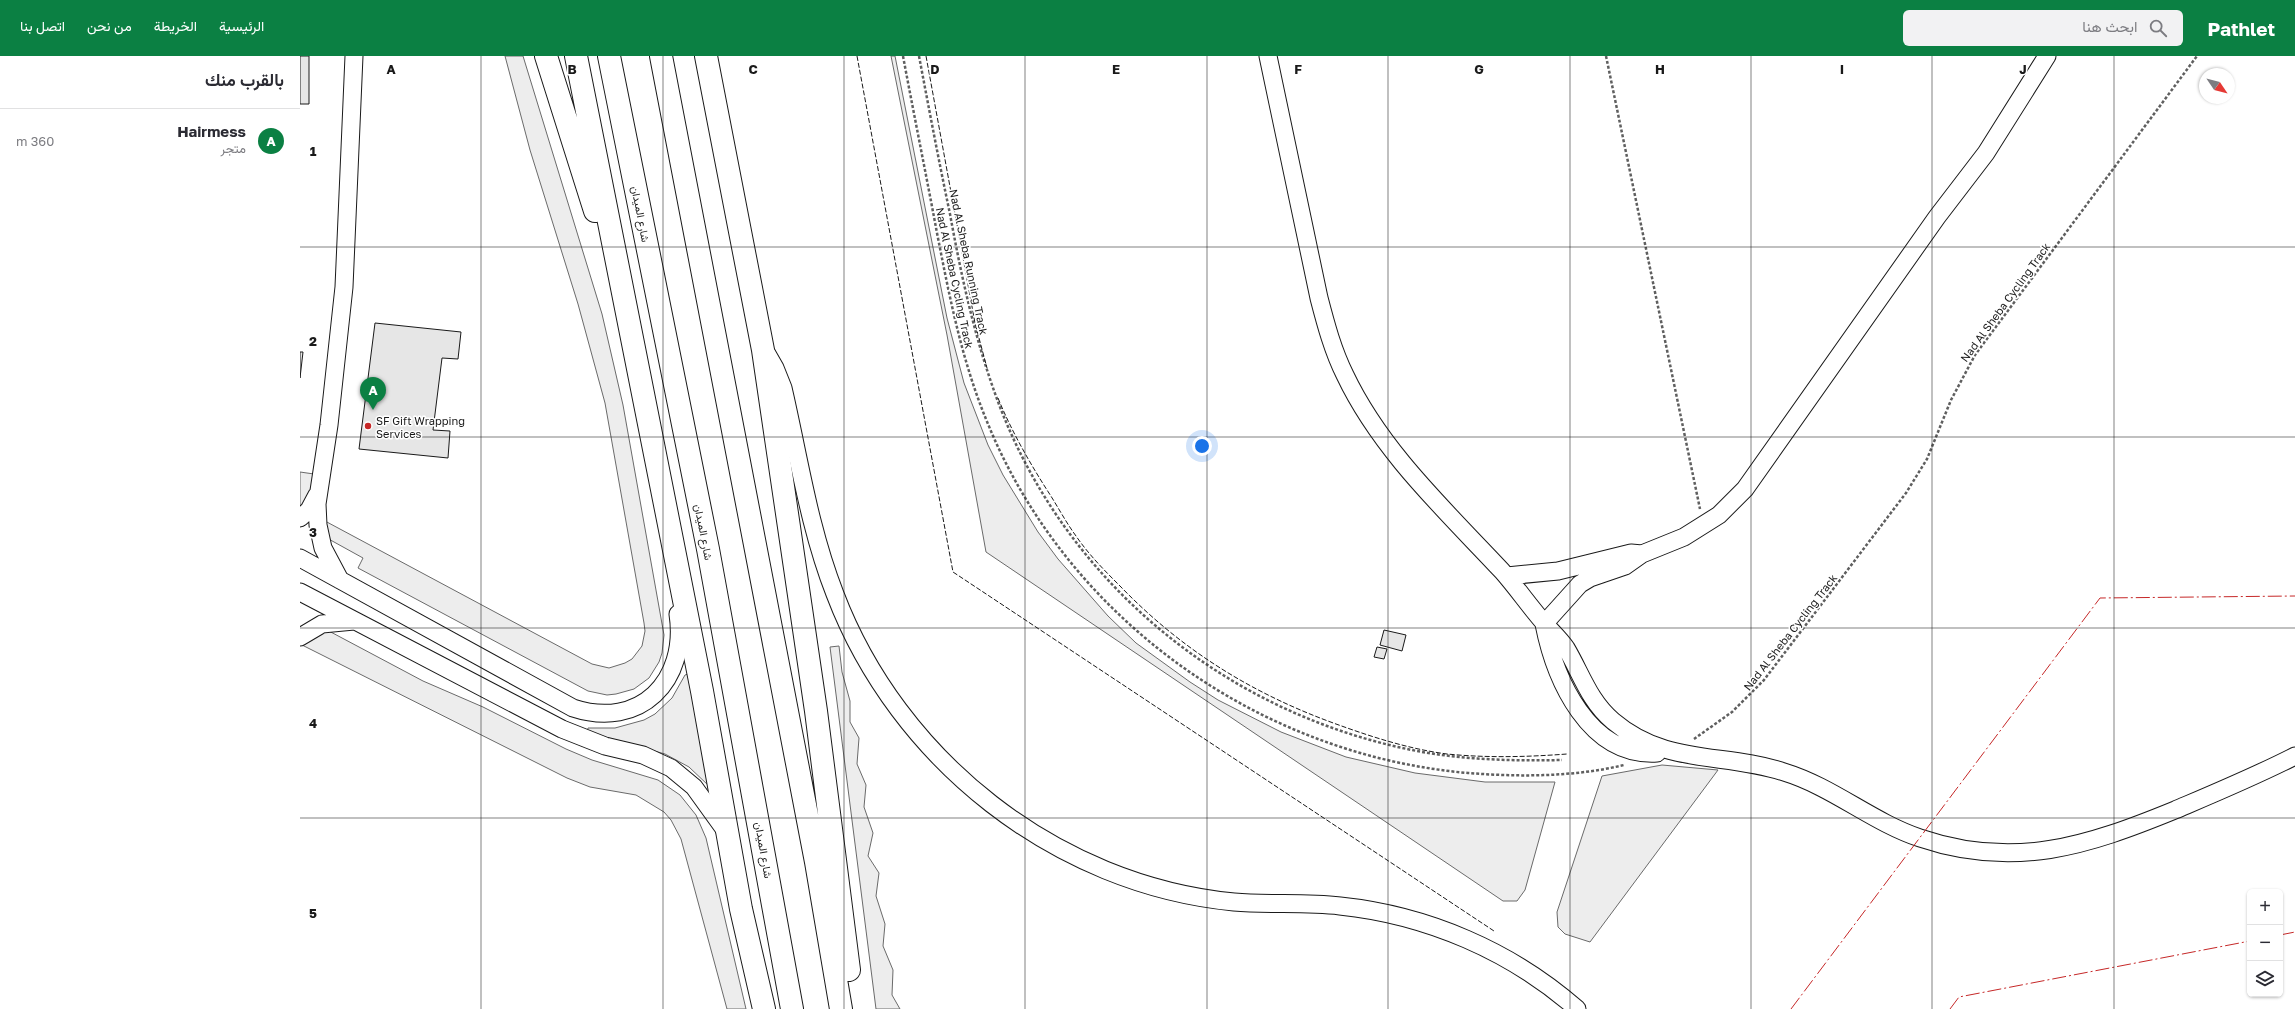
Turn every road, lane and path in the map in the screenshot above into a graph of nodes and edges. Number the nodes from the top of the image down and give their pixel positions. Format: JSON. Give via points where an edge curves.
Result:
{"nodes":[{"id":1,"x":350,"y":56,"type":"edge"},
{"id":2,"x":354,"y":56,"type":"edge"},
{"id":3,"x":546,"y":56,"type":"edge"},
{"id":4,"x":576,"y":56,"type":"edge"},
{"id":5,"x":609,"y":56,"type":"edge"},
{"id":6,"x":661,"y":56,"type":"edge"},
{"id":7,"x":706,"y":56,"type":"edge"},
{"id":8,"x":903,"y":56,"type":"edge"},
{"id":9,"x":919,"y":56,"type":"edge"},
{"id":10,"x":1268,"y":56,"type":"edge"},
{"id":11,"x":1606,"y":56,"type":"edge"},
{"id":12,"x":2047,"y":56,"type":"edge"},
{"id":13,"x":2197,"y":56,"type":"edge"},
{"id":14,"x":352,"y":80,"type":"junction"},
{"id":15,"x":620,"y":278,"type":"junction"},
{"id":16,"x":763,"y":350,"type":"junction"},
{"id":17,"x":318,"y":493,"type":"junction"},
{"id":18,"x":300,"y":518,"type":"edge"},
{"id":19,"x":1704,"y":526,"type":"junction"},
{"id":20,"x":673,"y":547,"type":"junction"},
{"id":21,"x":1642,"y":554,"type":"junction"},
{"id":22,"x":300,"y":558,"type":"edge"},
{"id":23,"x":1507,"y":576,"type":"junction"},
{"id":24,"x":342,"y":582,"type":"junction"},
{"id":25,"x":300,"y":592,"type":"edge"},
{"id":26,"x":356,"y":621,"type":"junction"},
{"id":27,"x":1544,"y":624,"type":"junction"},
{"id":28,"x":300,"y":637,"type":"edge"},
{"id":29,"x":1670,"y":752,"type":"junction"},
{"id":30,"x":2295,"y":756,"type":"edge"},
{"id":31,"x":1562,"y":760,"type":"dead end"},
{"id":32,"x":1628,"y":764,"type":"dead end"},
{"id":33,"x":728,"y":836,"type":"junction"},
{"id":34,"x":764,"y":1009,"type":"edge"},
{"id":35,"x":792,"y":1009,"type":"edge"},
{"id":36,"x":842,"y":1009,"type":"edge"},
{"id":37,"x":851,"y":1009,"type":"edge"},
{"id":38,"x":1577,"y":1009,"type":"edge"}],
"edges":[{"from":1,"to":14,"type":"street"},
{"from":2,"to":14,"type":"street"},
{"from":3,"to":15,"type":"main road","via":[[600,226]]},
{"from":4,"to":15,"type":"main road"},
{"from":5,"to":35,"type":"main road","name":"شارع الميدان","via":[[708,549]]},
{"from":6,"to":36,"type":"main road"},
{"from":7,"to":16,"type":"main road"},
{"from":8,"to":32,"type":"path","name":"Nad Al Sheba Cycling Track","via":[[951,306],[977,398],[1003,456],[1036,515],[1079,572],[1124,620],[1171,660],[1222,694],[1285,727],[1352,751],[1419,767],[1485,774],[1552,774]]},
{"from":9,"to":31,"type":"path","name":"Nad Al Sheba Running Track","via":[[967,302],[987,373],[1012,437],[1041,492],[1076,543],[1111,584],[1162,632],[1212,669],[1266,700],[1315,722],[1359,737],[1418,751],[1491,760]]},
{"from":10,"to":23,"type":"street","via":[[1319,298],[1330,338],[1345,376],[1375,424],[1418,480]]},
{"from":11,"to":19,"type":"path"},
{"from":12,"to":19,"type":"street","via":[[1986,153],[1937,217],[1757,475],[1732,502]]},
{"from":13,"to":29,"type":"path","name":"Nad Al Sheba Cycling Track","via":[[1989,334],[1962,377],[1921,471],[1778,662],[1732,712]]},
{"from":14,"to":17,"type":"street","via":[[344,287],[330,417]]},
{"from":15,"to":20,"type":"main road"},
{"from":16,"to":37,"type":"main road","via":[[816,711],[848,962]]},
{"from":16,"to":38,"type":"street","via":[[775,368],[783,388],[817,540],[846,622],[872,671],[901,714],[936,754],[977,792],[1027,829],[1115,874],[1176,892],[1207,898],[1341,906],[1422,922],[1449,931],[1499,954],[1546,984]]},
{"from":17,"to":18,"type":"street","via":[[309,510]]},
{"from":17,"to":24,"type":"street","via":[[320,536],[328,559]]},
{"from":19,"to":21,"type":"street","via":[[1664,547]]},
{"from":20,"to":24,"type":"street","via":[[673,580],[680,634],[676,662],[665,682],[649,698],[629,709],[612,713],[595,713],[573,708]]},
{"from":20,"to":33,"type":"main road"},
{"from":21,"to":23,"type":"street","via":[[1626,553],[1558,571]]},
{"from":21,"to":27,"type":"street","via":[[1631,563],[1580,584]]},
{"from":22,"to":24,"type":"street"},
{"from":23,"to":27,"type":"street"},
{"from":25,"to":26,"type":"street"},
{"from":26,"to":28,"type":"street","via":[[322,624]]},
{"from":26,"to":33,"type":"street","via":[[562,729],[605,746],[643,755],[671,768],[694,787]]},
{"from":27,"to":29,"type":"street","via":[[1564,645],[1589,693],[1610,719],[1639,740]]},
{"from":29,"to":30,"type":"street","via":[[1785,772],[1832,793],[1892,827],[1920,838],[1968,850],[2016,853],[2065,848],[2112,835],[2208,796]]},
{"from":33,"to":34,"type":"main road","via":[[741,909]]}]}
